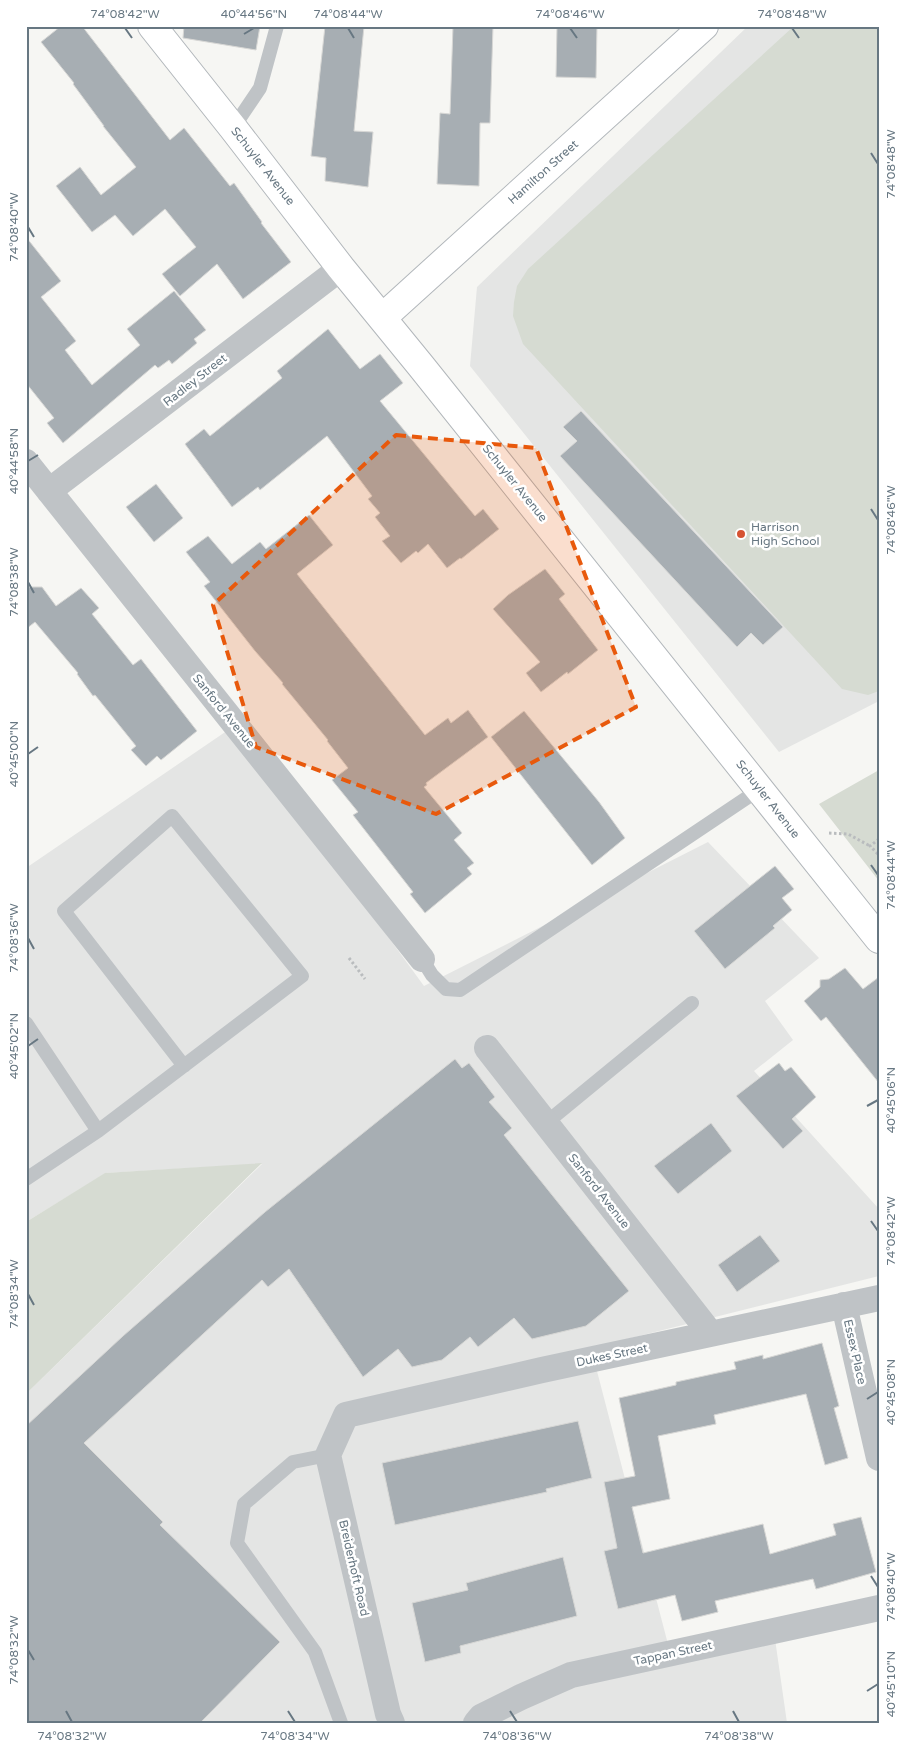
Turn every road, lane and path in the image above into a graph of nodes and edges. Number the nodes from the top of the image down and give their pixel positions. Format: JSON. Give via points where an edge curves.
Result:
{"nodes":[{"id":1,"x":152,"y":26,"type":"edge"},
{"id":2,"x":276,"y":26,"type":"edge"},
{"id":3,"x":704,"y":26,"type":"edge"},
{"id":4,"x":233,"y":128,"type":"junction"},
{"id":5,"x":341,"y":268,"type":"junction"},
{"id":6,"x":382,"y":318,"type":"junction"},
{"id":7,"x":26,"y":462,"type":"edge"},
{"id":8,"x":49,"y":491,"type":"junction"},
{"id":9,"x":760,"y":789,"type":"junction"},
{"id":10,"x":800,"y":839,"type":"junction"},
{"id":11,"x":879,"y":839,"type":"edge"},
{"id":12,"x":870,"y":846,"type":"junction"},
{"id":13,"x":879,"y":855,"type":"edge"},
{"id":14,"x":879,"y":938,"type":"edge"},
{"id":15,"x":348,"y":958,"type":"dead end"},
{"id":16,"x":422,"y":960,"type":"joint"},
{"id":17,"x":365,"y":980,"type":"dead end"},
{"id":18,"x":692,"y":1003,"type":"dead end"},
{"id":19,"x":26,"y":1022,"type":"edge"},
{"id":20,"x":487,"y":1048,"type":"dead end"},
{"id":21,"x":184,"y":1066,"type":"junction"},
{"id":22,"x":546,"y":1123,"type":"junction"},
{"id":23,"x":98,"y":1131,"type":"junction"},
{"id":24,"x":26,"y":1179,"type":"edge"},
{"id":25,"x":879,"y":1298,"type":"edge"},
{"id":26,"x":844,"y":1305,"type":"junction"},
{"id":27,"x":711,"y":1334,"type":"junction"},
{"id":28,"x":328,"y":1455,"type":"junction"},
{"id":29,"x":879,"y":1458,"type":"edge"},
{"id":30,"x":879,"y":1608,"type":"edge"},
{"id":31,"x":341,"y":1723,"type":"edge"},
{"id":32,"x":392,"y":1723,"type":"edge"},
{"id":33,"x":476,"y":1723,"type":"edge"}],
"edges":[{"from":1,"to":4,"type":"main road","name":"Schuyler Avenue"},
{"from":2,"to":4,"type":"lane","via":[[260,88]]},
{"from":3,"to":6,"type":"main road","name":"Hamilton Street"},
{"from":4,"to":5,"type":"main road","name":"Schuyler Avenue"},
{"from":5,"to":6,"type":"main road","name":"Schuyler Avenue"},
{"from":5,"to":8,"type":"street","name":"Radley Street"},
{"from":6,"to":9,"type":"main road","name":"Schuyler Avenue"},
{"from":7,"to":8,"type":"street","name":"Sanford Avenue"},
{"from":8,"to":16,"type":"street","name":"Sanford Avenue"},
{"from":9,"to":10,"type":"main road","name":"Schuyler Avenue"},
{"from":9,"to":16,"type":"lane","via":[[460,990],[446,989]]},
{"from":10,"to":12,"type":"path","via":[[826,833],[848,834]]},
{"from":10,"to":14,"type":"main road","name":"Schuyler Avenue"},
{"from":11,"to":12,"type":"path"},
{"from":12,"to":13,"type":"path"},
{"from":15,"to":17,"type":"path"},
{"from":18,"to":22,"type":"lane"},
{"from":19,"to":23,"type":"lane"},
{"from":20,"to":22,"type":"street","name":"Sanford Avenue"},
{"from":21,"to":21,"type":"lane","via":[[302,976],[172,816],[64,911]]},
{"from":21,"to":23,"type":"lane"},
{"from":22,"to":27,"type":"street","name":"Sanford Avenue"},
{"from":23,"to":24,"type":"lane"},
{"from":25,"to":26,"type":"street","name":"Dukes Street"},
{"from":26,"to":27,"type":"street","name":"Dukes Street"},
{"from":26,"to":29,"type":"street","name":"Essex Place"},
{"from":27,"to":28,"type":"street","name":"Dukes Street","via":[[346,1415]]},
{"from":28,"to":31,"type":"lane","via":[[293,1462],[244,1504],[237,1543],[315,1652]]},
{"from":28,"to":32,"type":"street","name":"Breiderhoft Road"},
{"from":30,"to":33,"type":"street","name":"Tappan Street","via":[[571,1675],[521,1696],[481,1717]]}]}
